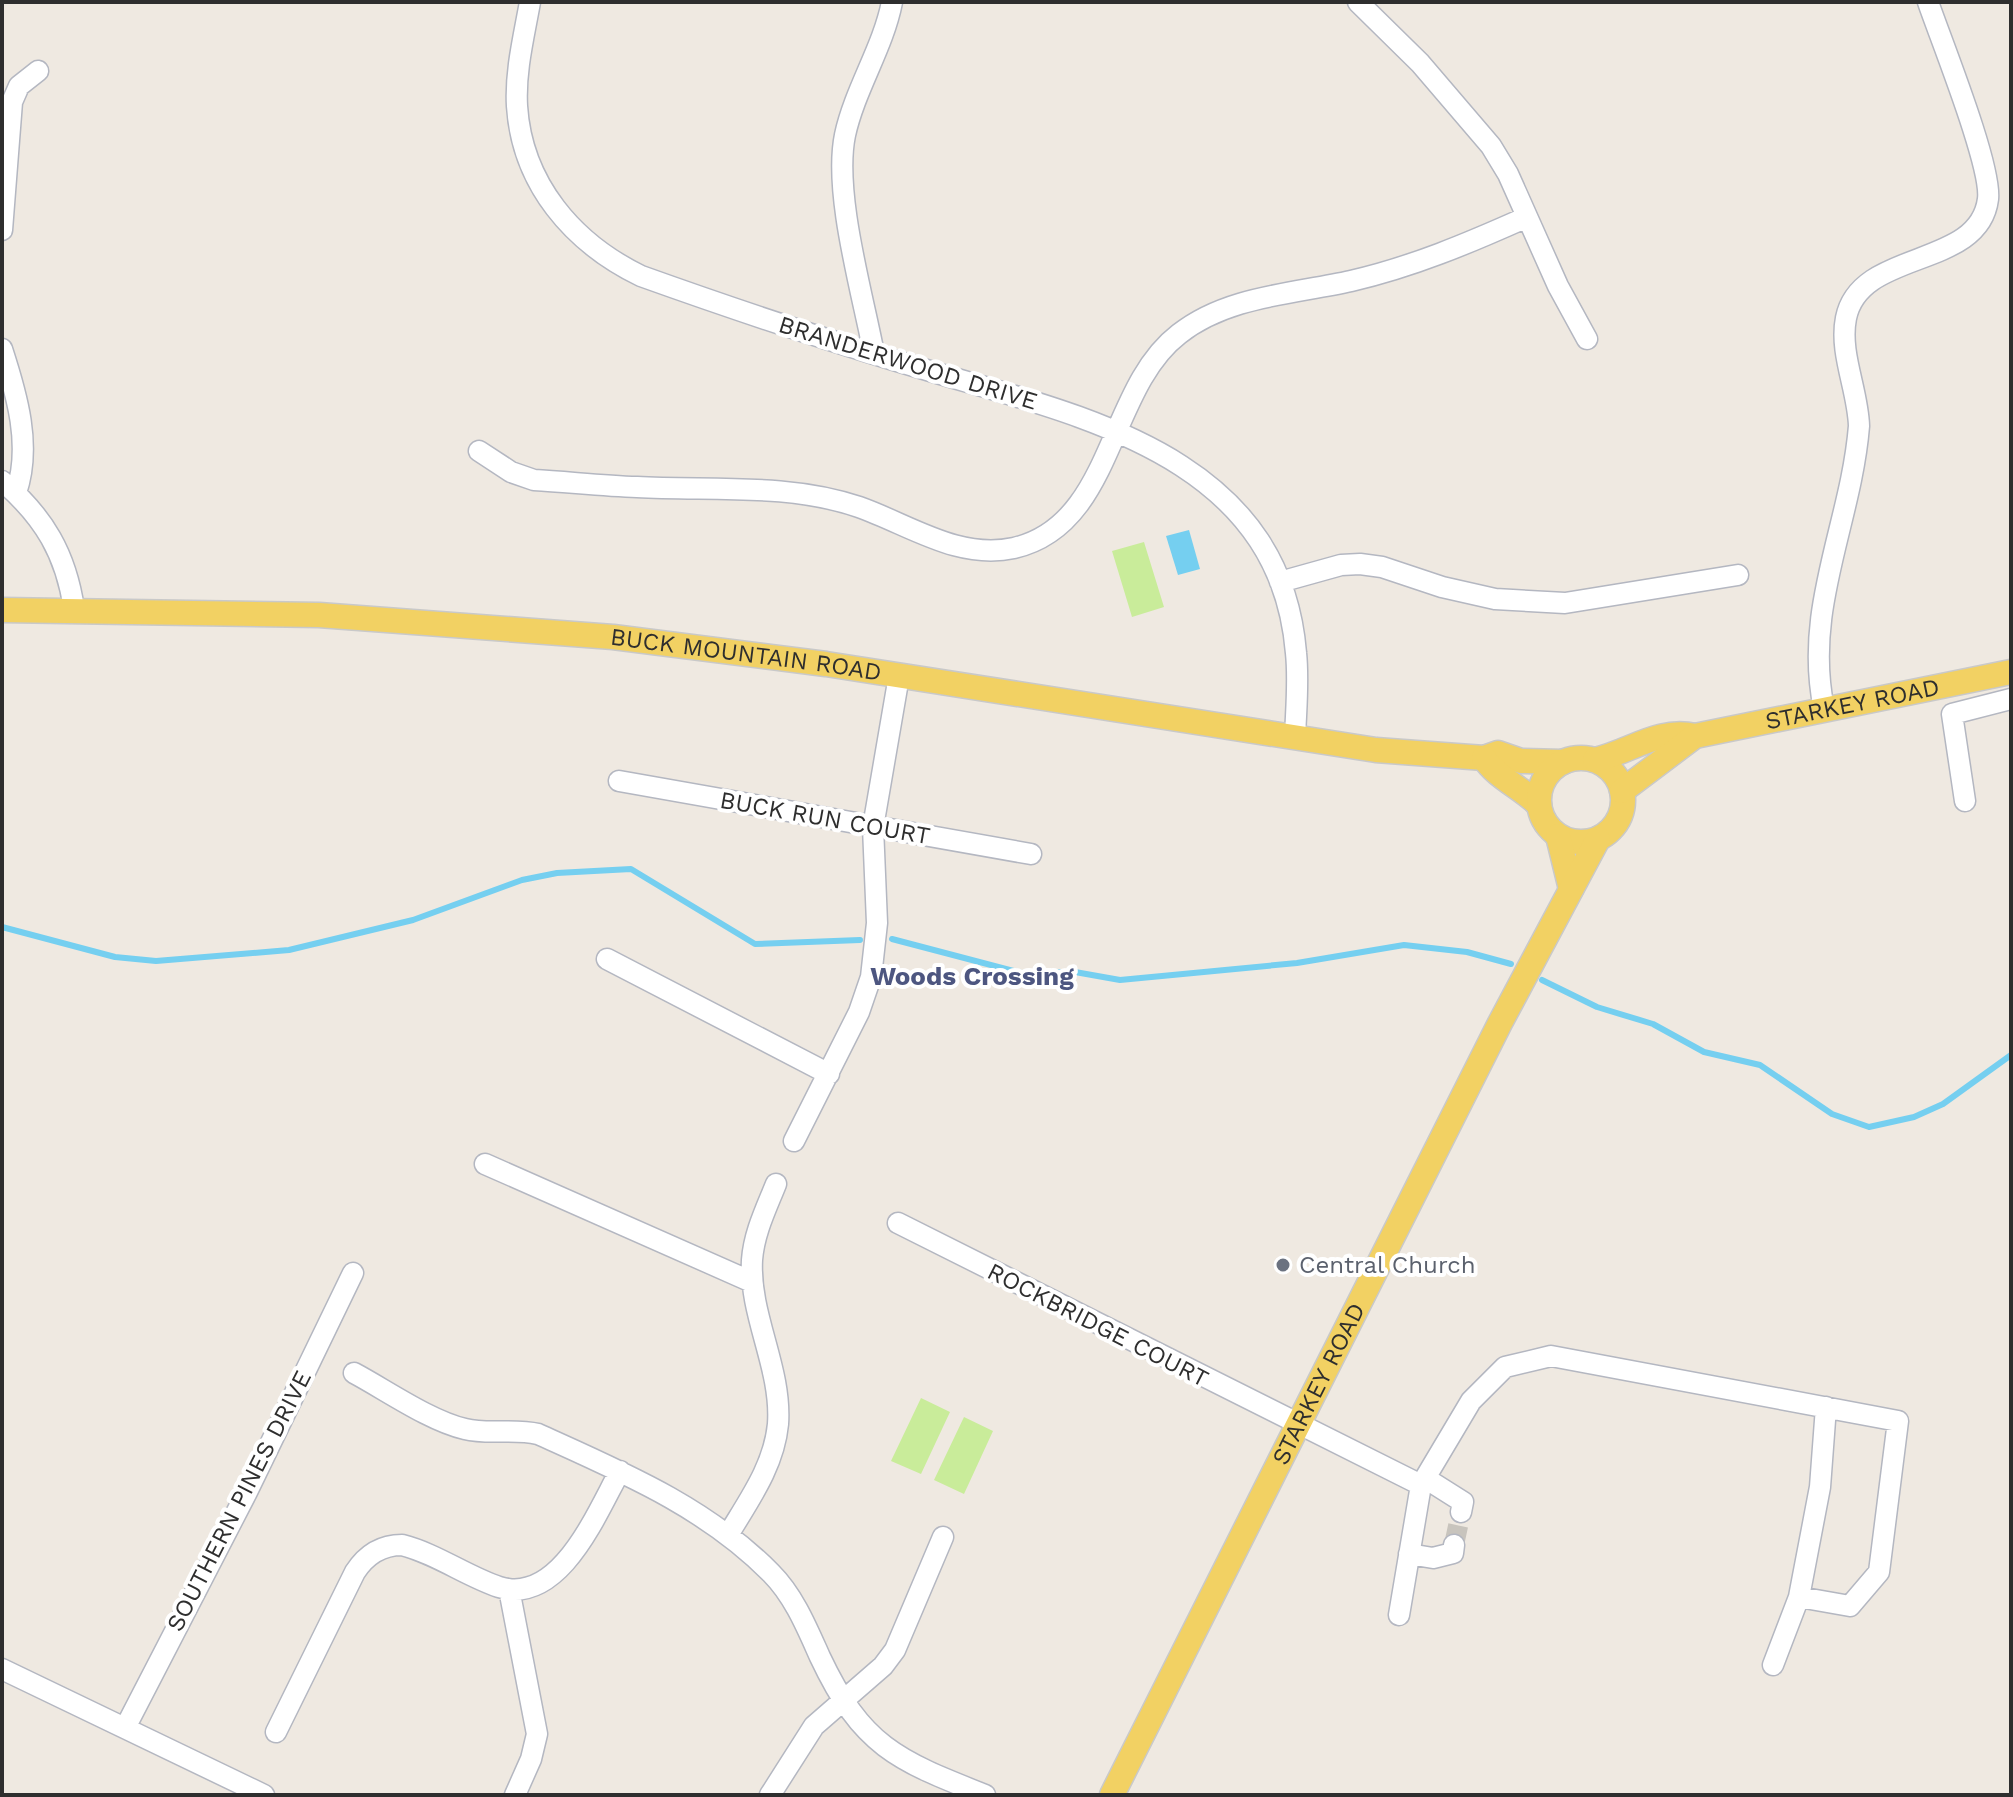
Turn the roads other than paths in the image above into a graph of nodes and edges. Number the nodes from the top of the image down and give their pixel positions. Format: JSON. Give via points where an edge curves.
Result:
{"nodes":[{"id":1,"x":530,"y":2,"type":"edge"},
{"id":2,"x":892,"y":2,"type":"edge"},
{"id":3,"x":1358,"y":2,"type":"edge"},
{"id":4,"x":1928,"y":2,"type":"edge"},
{"id":5,"x":38,"y":71,"type":"dead end"},
{"id":6,"x":1527,"y":217,"type":"junction"},
{"id":7,"x":2,"y":230,"type":"edge"},
{"id":8,"x":1587,"y":339,"type":"dead end"},
{"id":9,"x":2,"y":349,"type":"edge"},
{"id":10,"x":874,"y":354,"type":"junction"},
{"id":11,"x":1115,"y":432,"type":"junction"},
{"id":12,"x":479,"y":451,"type":"dead end"},
{"id":13,"x":9,"y":487,"type":"edge"},
{"id":14,"x":1738,"y":575,"type":"dead end"},
{"id":15,"x":1280,"y":582,"type":"junction"},
{"id":16,"x":74,"y":609,"type":"junction"},
{"id":17,"x":2,"y":610,"type":"edge"},
{"id":18,"x":2011,"y":672,"type":"edge"},
{"id":19,"x":899,"y":676,"type":"junction"},
{"id":20,"x":2011,"y":699,"type":"edge"},
{"id":21,"x":1824,"y":709,"type":"junction"},
{"id":22,"x":1695,"y":736,"type":"junction"},
{"id":23,"x":1295,"y":738,"type":"junction"},
{"id":24,"x":1484,"y":758,"type":"junction"},
{"id":25,"x":1595,"y":760,"type":"junction"},
{"id":26,"x":1563,"y":762,"type":"junction"},
{"id":27,"x":619,"y":781,"type":"dead end"},
{"id":28,"x":1622,"y":791,"type":"junction"},
{"id":29,"x":1965,"y":801,"type":"dead end"},
{"id":30,"x":1539,"y":805,"type":"junction"},
{"id":31,"x":873,"y":827,"type":"junction"},
{"id":32,"x":1558,"y":836,"type":"junction"},
{"id":33,"x":1598,"y":839,"type":"junction"},
{"id":34,"x":1031,"y":854,"type":"dead end"},
{"id":35,"x":1571,"y":889,"type":"junction"},
{"id":36,"x":607,"y":959,"type":"dead end"},
{"id":37,"x":829,"y":1074,"type":"junction"},
{"id":38,"x":794,"y":1141,"type":"dead end"},
{"id":39,"x":485,"y":1164,"type":"dead end"},
{"id":40,"x":776,"y":1184,"type":"dead end"},
{"id":41,"x":898,"y":1223,"type":"dead end"},
{"id":42,"x":353,"y":1273,"type":"dead end"},
{"id":43,"x":752,"y":1282,"type":"junction"},
{"id":44,"x":354,"y":1373,"type":"dead end"},
{"id":45,"x":1826,"y":1407,"type":"junction"},
{"id":46,"x":1298,"y":1426,"type":"junction"},
{"id":47,"x":620,"y":1471,"type":"junction"},
{"id":48,"x":1423,"y":1482,"type":"junction"},
{"id":49,"x":1461,"y":1512,"type":"dead end"},
{"id":50,"x":728,"y":1535,"type":"junction"},
{"id":51,"x":943,"y":1537,"type":"dead end"},
{"id":52,"x":1454,"y":1545,"type":"dead end"},
{"id":53,"x":1409,"y":1554,"type":"junction"},
{"id":54,"x":509,"y":1589,"type":"junction"},
{"id":55,"x":1799,"y":1597,"type":"junction"},
{"id":56,"x":1399,"y":1615,"type":"dead end"},
{"id":57,"x":1773,"y":1665,"type":"dead end"},
{"id":58,"x":2,"y":1669,"type":"edge"},
{"id":59,"x":840,"y":1700,"type":"junction"},
{"id":60,"x":125,"y":1728,"type":"junction"},
{"id":61,"x":276,"y":1732,"type":"dead end"},
{"id":62,"x":234,"y":1788,"type":"edge"},
{"id":63,"x":264,"y":1795,"type":"edge"},
{"id":64,"x":515,"y":1795,"type":"edge"},
{"id":65,"x":770,"y":1795,"type":"edge"},
{"id":66,"x":985,"y":1795,"type":"edge"},
{"id":67,"x":1112,"y":1795,"type":"edge"}],
"edges":[{"from":1,"to":10,"type":"street","name":"BRANDERWOOD DRIVE","via":[[518,77],[521,134],[542,190],[573,230],[641,276]]},
{"from":2,"to":10,"type":"street","via":[[850,116],[843,163],[848,219]]},
{"from":3,"to":6,"type":"street","via":[[1420,63],[1491,146]]},
{"from":4,"to":21,"type":"street","via":[[1989,198],[1985,213],[1966,236],[1873,281],[1846,315],[1844,336],[1859,426],[1818,631]]},
{"from":5,"to":7,"type":"street","via":[[19,86],[12,102]]},
{"from":6,"to":8,"type":"street"},
{"from":6,"to":11,"type":"street","via":[[1403,267],[1271,296],[1202,319],[1179,334],[1143,373]]},
{"from":9,"to":13,"type":"street","via":[[18,405],[24,456]]},
{"from":10,"to":11,"type":"street","name":"BRANDERWOOD DRIVE","via":[[1046,405]]},
{"from":11,"to":12,"type":"street","via":[[1090,487],[1059,525],[1039,539],[994,551],[948,545],[855,506],[808,496],[534,480]]},
{"from":11,"to":15,"type":"street","name":"BRANDERWOOD DRIVE","via":[[1161,450],[1219,492],[1264,548]]},
{"from":13,"to":16,"type":"street","via":[[46,525],[59,548]]},
{"from":14,"to":15,"type":"street","via":[[1553,603],[1495,599],[1360,564]]},
{"from":15,"to":23,"type":"street","name":"BRANDERWOOD DRIVE","via":[[1296,652]]},
{"from":16,"to":17,"type":"main road","name":"BUCK MOUNTAIN ROAD"},
{"from":16,"to":19,"type":"main road","name":"BUCK MOUNTAIN ROAD","via":[[411,620],[613,637]]},
{"from":18,"to":21,"type":"main road","name":"STARKEY ROAD"},
{"from":19,"to":23,"type":"main road","name":"BUCK MOUNTAIN ROAD"},
{"from":19,"to":31,"type":"street"},
{"from":20,"to":29,"type":"street","via":[[1952,714]]},
{"from":21,"to":22,"type":"main road","name":"STARKEY ROAD"},
{"from":22,"to":25,"type":"main road","name":"STARKEY ROAD","via":[[1674,731]]},
{"from":22,"to":28,"type":"main road","name":"STARKEY ROAD"},
{"from":23,"to":24,"type":"main road","name":"BUCK MOUNTAIN ROAD"},
{"from":24,"to":26,"type":"main road","name":"BUCK MOUNTAIN ROAD","via":[[1498,753],[1521,761]]},
{"from":24,"to":30,"type":"main road"},
{"from":25,"to":26,"type":"main road"},
{"from":25,"to":28,"type":"main road","via":[[1617,778]]},
{"from":26,"to":30,"type":"main road","via":[[1544,779]]},
{"from":27,"to":31,"type":"street","name":"BUCK RUN COURT"},
{"from":28,"to":33,"type":"main road","via":[[1619,819]]},
{"from":30,"to":32,"type":"main road"},
{"from":31,"to":34,"type":"street","name":"BUCK RUN COURT"},
{"from":31,"to":37,"type":"street","via":[[877,923],[871,977]]},
{"from":32,"to":33,"type":"main road","via":[[1571,841]]},
{"from":32,"to":35,"type":"main road"},
{"from":33,"to":35,"type":"main road","name":"STARKEY ROAD"},
{"from":35,"to":46,"type":"main road","name":"STARKEY ROAD"},
{"from":36,"to":37,"type":"street"},
{"from":37,"to":38,"type":"street"},
{"from":39,"to":43,"type":"street"},
{"from":40,"to":43,"type":"street","via":[[756,1234]]},
{"from":41,"to":46,"type":"street","name":"ROCKBRIDGE COURT"},
{"from":42,"to":60,"type":"street","name":"SOUTHERN PINES DRIVE"},
{"from":43,"to":50,"type":"street","via":[[777,1392],[778,1423],[763,1477]]},
{"from":44,"to":47,"type":"street","via":[[453,1425],[482,1432],[521,1429]]},
{"from":45,"to":48,"type":"street","via":[[1551,1356],[1505,1367],[1471,1401]]},
{"from":45,"to":55,"type":"street","via":[[1820,1487]]},
{"from":45,"to":55,"type":"street","via":[[1898,1421],[1879,1572],[1850,1606]]},
{"from":46,"to":48,"type":"street","name":"ROCKBRIDGE COURT"},
{"from":46,"to":67,"type":"main road","name":"STARKEY ROAD"},
{"from":47,"to":50,"type":"street","via":[[684,1503]]},
{"from":47,"to":54,"type":"street","via":[[580,1543],[557,1572],[531,1587]]},
{"from":48,"to":49,"type":"street","name":"ROCKBRIDGE COURT","via":[[1463,1502]]},
{"from":48,"to":53,"type":"street"},
{"from":50,"to":59,"type":"street","via":[[781,1584]]},
{"from":51,"to":59,"type":"street","via":[[895,1650]]},
{"from":52,"to":53,"type":"street","via":[[1453,1553],[1433,1558]]},
{"from":53,"to":56,"type":"street"},
{"from":54,"to":61,"type":"street","via":[[419,1549],[389,1545],[373,1552],[355,1572]]},
{"from":54,"to":64,"type":"street","via":[[537,1734]]},
{"from":55,"to":57,"type":"street"},
{"from":58,"to":60,"type":"street"},
{"from":59,"to":65,"type":"street","via":[[799,1746]]},
{"from":59,"to":66,"type":"street","via":[[855,1721],[893,1753]]},
{"from":60,"to":62,"type":"street"},
{"from":62,"to":63,"type":"street"}]}
